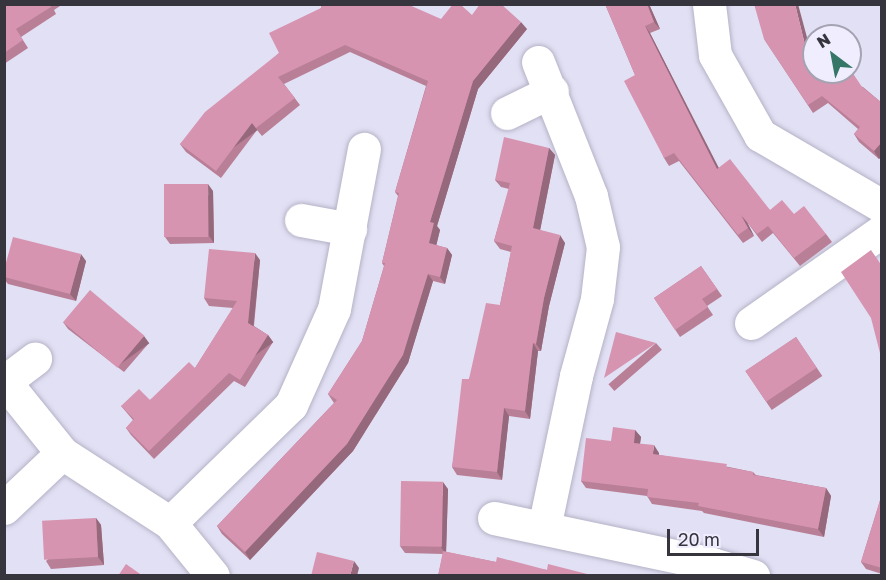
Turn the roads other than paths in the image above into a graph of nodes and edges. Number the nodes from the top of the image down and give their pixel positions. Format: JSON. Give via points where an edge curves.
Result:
{"nodes":[{"id":1,"x":709,"y":4,"type":"edge"},
{"id":2,"x":507,"y":112,"type":"dead end"},
{"id":3,"x":364,"y":149,"type":"dead end"},
{"id":4,"x":882,"y":206,"type":"edge"},
{"id":5,"x":301,"y":220,"type":"dead end"},
{"id":6,"x":350,"y":229,"type":"junction"},
{"id":7,"x":882,"y":231,"type":"edge"},
{"id":8,"x":751,"y":323,"type":"dead end"},
{"id":9,"x":35,"y":359,"type":"dead end"},
{"id":10,"x":5,"y":382,"type":"edge"},
{"id":11,"x":62,"y":453,"type":"junction"},
{"id":12,"x":4,"y":508,"type":"edge"},
{"id":13,"x":494,"y":518,"type":"dead end"},
{"id":14,"x":170,"y":523,"type":"junction"},
{"id":15,"x":544,"y":528,"type":"junction"},
{"id":16,"x":213,"y":576,"type":"edge"},
{"id":17,"x":753,"y":576,"type":"edge"}],
"edges":[{"from":1,"to":4,"type":"street","via":[[715,55],[760,135]]},
{"from":2,"to":15,"type":"street","via":[[545,77],[591,196],[603,247],[597,299],[576,376]]},
{"from":3,"to":6,"type":"street"},
{"from":5,"to":6,"type":"street"},
{"from":6,"to":14,"type":"street","via":[[334,309],[291,405]]},
{"from":7,"to":8,"type":"street"},
{"from":9,"to":10,"type":"street"},
{"from":10,"to":11,"type":"street"},
{"from":11,"to":12,"type":"street"},
{"from":11,"to":14,"type":"street"},
{"from":13,"to":15,"type":"street"},
{"from":14,"to":16,"type":"street"},
{"from":15,"to":17,"type":"street"}]}
